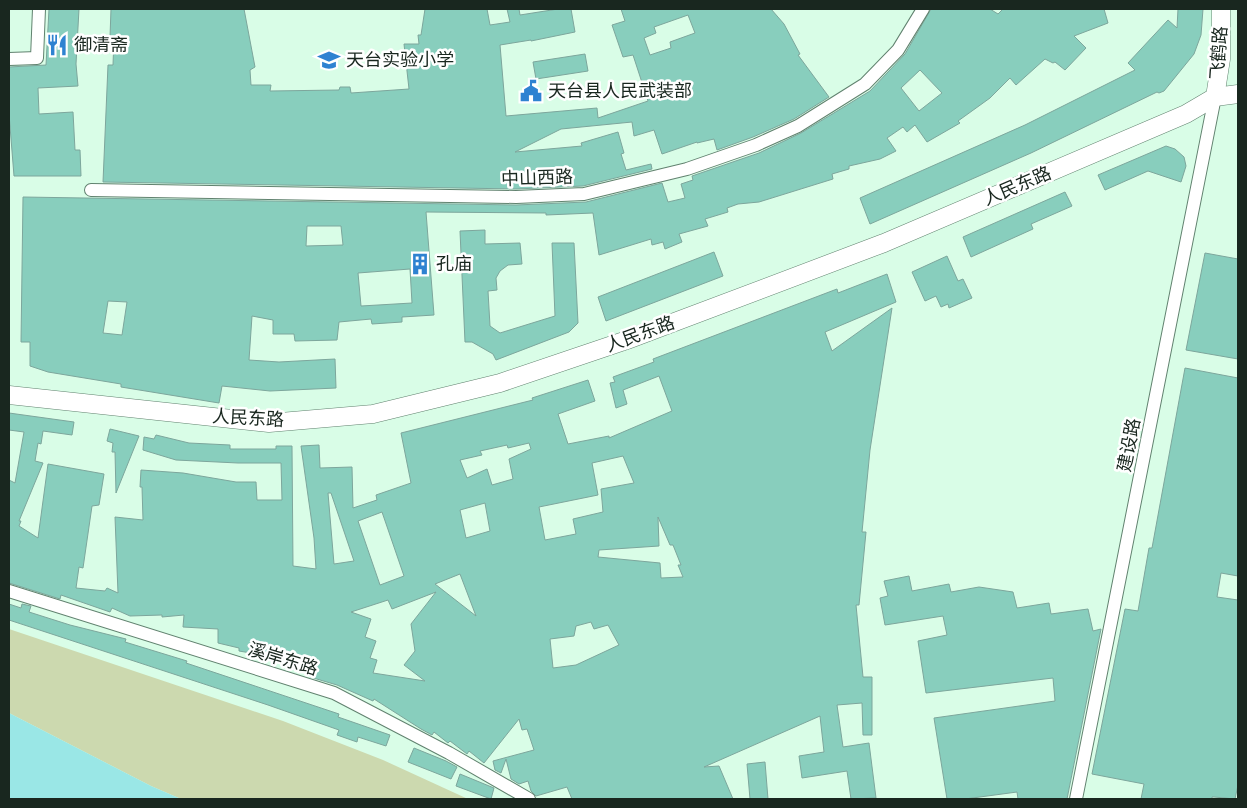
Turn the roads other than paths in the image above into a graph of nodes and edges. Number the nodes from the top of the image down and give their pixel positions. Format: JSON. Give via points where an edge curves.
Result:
{"nodes":[{"id":1,"x":39,"y":9,"type":"edge"},
{"id":2,"x":923,"y":9,"type":"edge"},
{"id":3,"x":1221,"y":9,"type":"edge"},
{"id":4,"x":9,"y":59,"type":"edge"},
{"id":5,"x":1238,"y":94,"type":"edge"},
{"id":6,"x":1215,"y":97,"type":"junction"},
{"id":7,"x":90,"y":190,"type":"dead end"},
{"id":8,"x":9,"y":395,"type":"edge"},
{"id":9,"x":9,"y":591,"type":"edge"},
{"id":10,"x":529,"y":799,"type":"edge"},
{"id":11,"x":1076,"y":799,"type":"edge"}],
"edges":[{"from":1,"to":4,"type":"street","via":[[37,58]]},
{"from":2,"to":7,"type":"street","name":"中山西路","via":[[898,50],[865,84],[798,126],[756,145],[686,169],[584,194],[516,197]]},
{"from":3,"to":6,"type":"main road","name":"飞鹤路","via":[[1221,59]]},
{"from":5,"to":6,"type":"main road","name":"人民东路"},
{"from":6,"to":8,"type":"main road","name":"人民东路","via":[[1186,114],[884,243],[627,340],[500,383],[373,414],[269,423]]},
{"from":6,"to":11,"type":"street","name":"建设路"},
{"from":9,"to":10,"type":"street","name":"溪岸东路","via":[[334,693]]}]}
